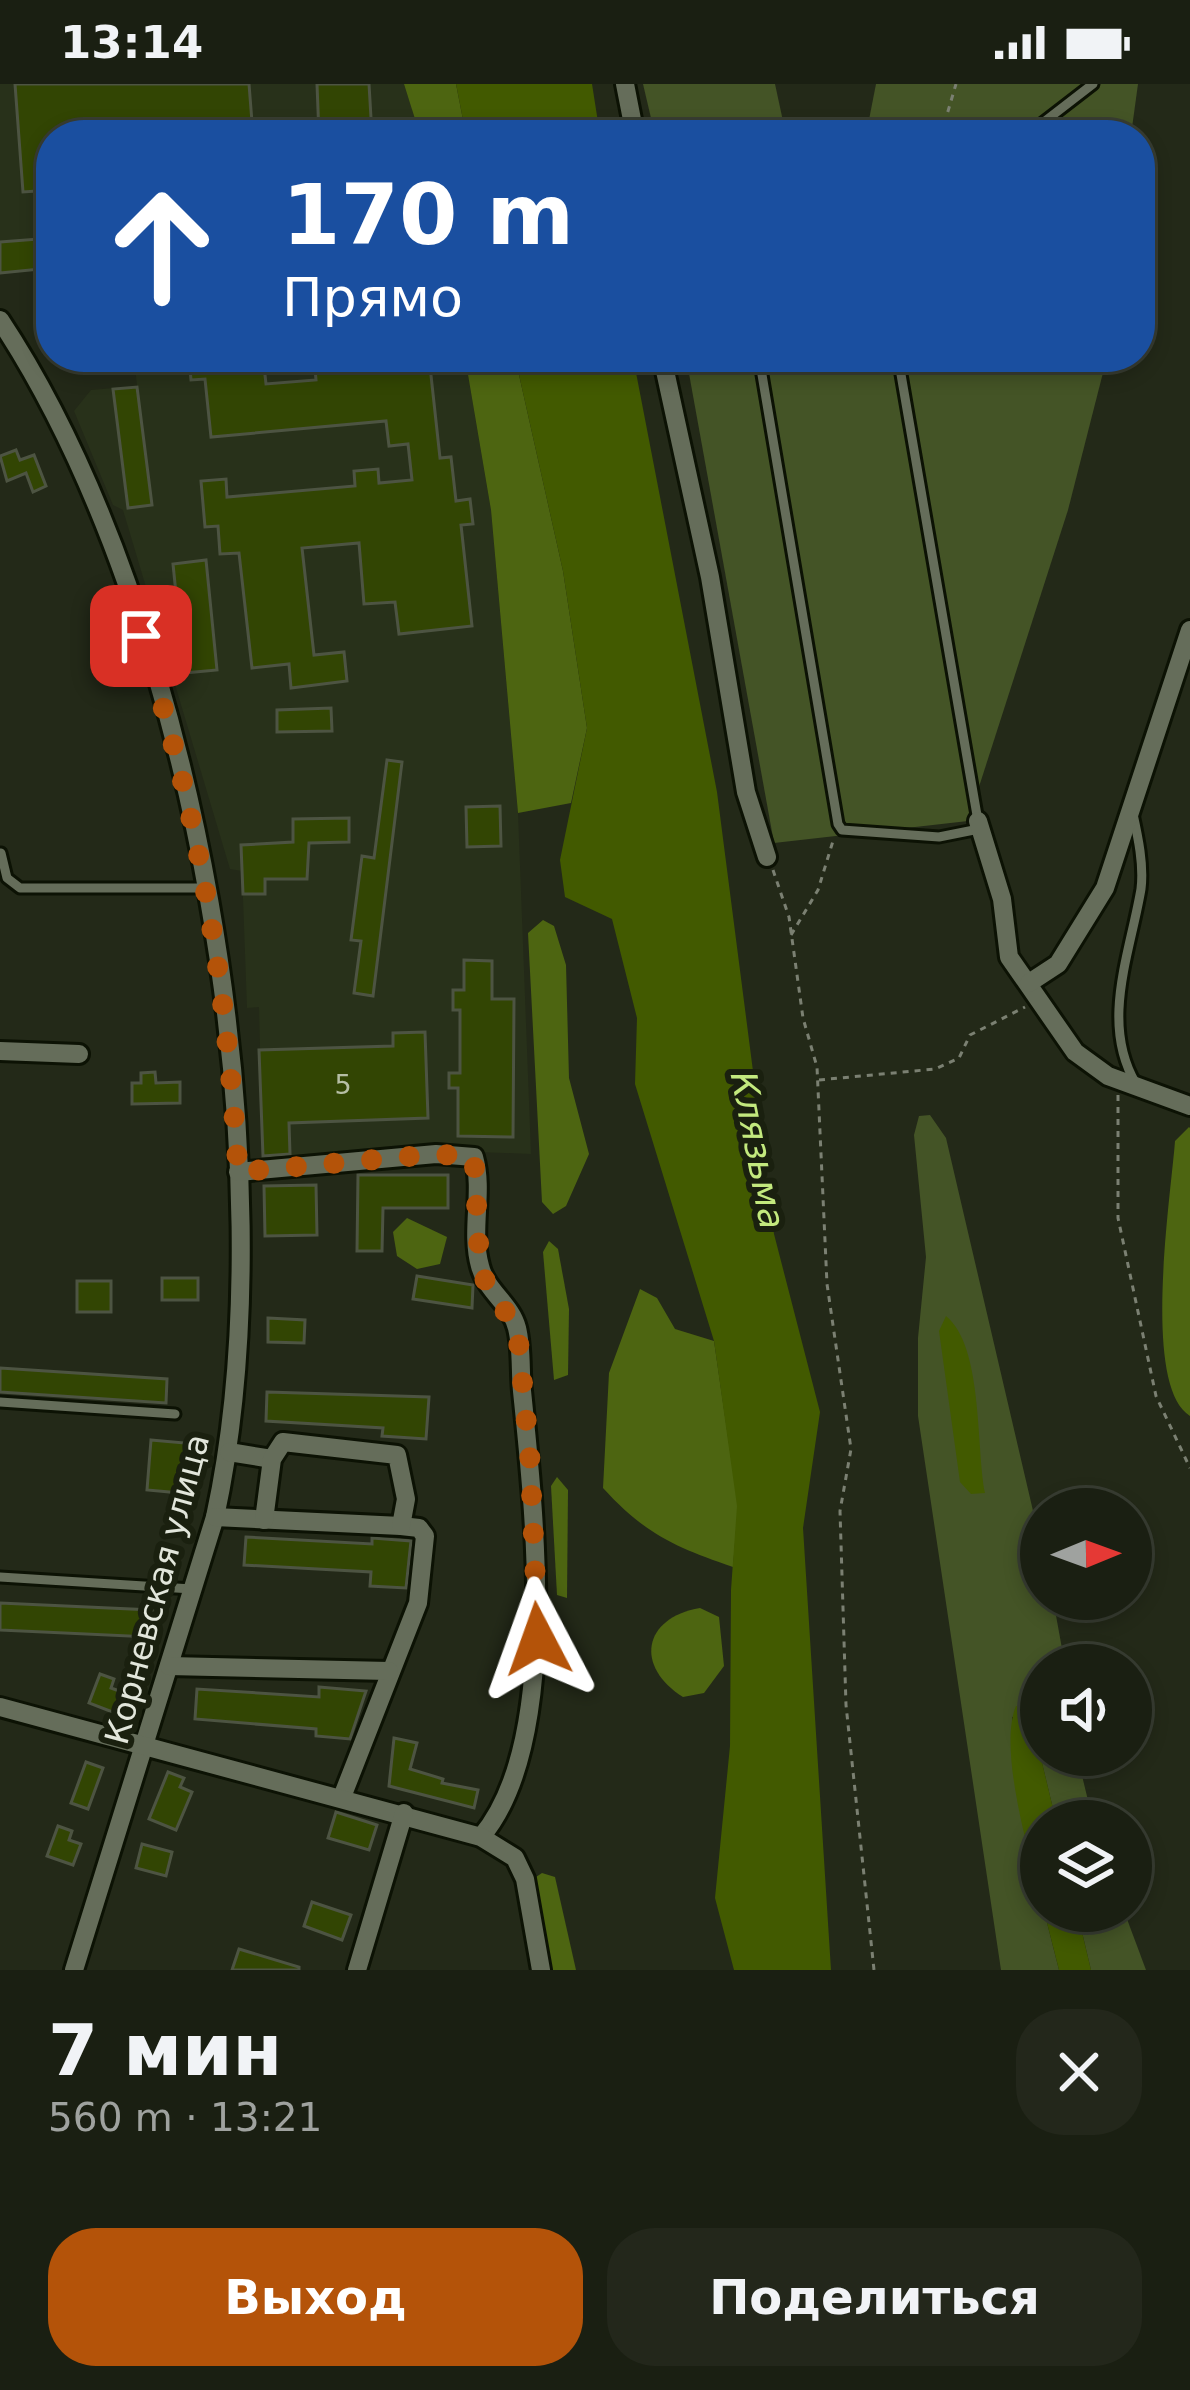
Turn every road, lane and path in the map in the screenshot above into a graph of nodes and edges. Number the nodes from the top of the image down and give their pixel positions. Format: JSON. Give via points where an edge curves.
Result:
{"nodes":[{"id":1,"x":625,"y":84,"type":"edge"},
{"id":2,"x":956,"y":84,"type":"edge"},
{"id":3,"x":1093,"y":84,"type":"edge"},
{"id":4,"x":631,"y":120,"type":"edge"},
{"id":5,"x":945,"y":120,"type":"edge"},
{"id":6,"x":1046,"y":120,"type":"edge"},
{"id":7,"x":0,"y":320,"type":"edge"},
{"id":8,"x":665,"y":372,"type":"edge"},
{"id":9,"x":762,"y":372,"type":"edge"},
{"id":10,"x":901,"y":372,"type":"edge"},
{"id":11,"x":1190,"y":630,"type":"edge"},
{"id":12,"x":1131,"y":805,"type":"junction"},
{"id":13,"x":979,"y":824,"type":"junction"},
{"id":14,"x":842,"y":831,"type":"dead end"},
{"id":15,"x":1,"y":853,"type":"edge"},
{"id":16,"x":767,"y":857,"type":"joint"},
{"id":17,"x":208,"y":887,"type":"junction"},
{"id":18,"x":791,"y":936,"type":"junction"},
{"id":19,"x":1029,"y":983,"type":"junction"},
{"id":20,"x":1041,"y":1000,"type":"junction"},
{"id":21,"x":0,"y":1051,"type":"edge"},
{"id":22,"x":79,"y":1054,"type":"dead end"},
{"id":23,"x":817,"y":1080,"type":"junction"},
{"id":24,"x":1118,"y":1081,"type":"junction"},
{"id":25,"x":1143,"y":1093,"type":"junction"},
{"id":26,"x":1190,"y":1106,"type":"edge"},
{"id":27,"x":238,"y":1172,"type":"junction"},
{"id":28,"x":0,"y":1402,"type":"edge"},
{"id":29,"x":175,"y":1414,"type":"dead end"},
{"id":30,"x":229,"y":1452,"type":"junction"},
{"id":31,"x":272,"y":1460,"type":"junction"},
{"id":32,"x":1190,"y":1468,"type":"edge"},
{"id":33,"x":215,"y":1517,"type":"junction"},
{"id":34,"x":264,"y":1520,"type":"junction"},
{"id":35,"x":401,"y":1526,"type":"junction"},
{"id":36,"x":0,"y":1577,"type":"edge"},
{"id":37,"x":193,"y":1589,"type":"junction"},
{"id":38,"x":169,"y":1666,"type":"junction"},
{"id":39,"x":389,"y":1671,"type":"junction"},
{"id":40,"x":0,"y":1707,"type":"edge"},
{"id":41,"x":146,"y":1746,"type":"junction"},
{"id":42,"x":343,"y":1797,"type":"junction"},
{"id":43,"x":404,"y":1813,"type":"junction"},
{"id":44,"x":481,"y":1837,"type":"junction"},
{"id":45,"x":543,"y":1968,"type":"edge"},
{"id":46,"x":74,"y":1970,"type":"edge"},
{"id":47,"x":357,"y":1970,"type":"edge"},
{"id":48,"x":874,"y":1970,"type":"edge"}],
"edges":[{"from":1,"to":4,"type":"street"},
{"from":2,"to":5,"type":"path"},
{"from":3,"to":6,"type":"lane"},
{"from":7,"to":17,"type":"street","name":"Корневская улица","via":[[102,518],[167,715]]},
{"from":8,"to":16,"type":"street","via":[[746,792]]},
{"from":9,"to":13,"type":"lane","via":[[838,824],[939,837]]},
{"from":10,"to":13,"type":"lane"},
{"from":11,"to":12,"type":"street"},
{"from":12,"to":19,"type":"street","via":[[1105,888],[1058,964]]},
{"from":12,"to":25,"type":"lane","via":[[1142,884],[1119,1014],[1122,1058]]},
{"from":13,"to":19,"type":"street","via":[[1009,957]]},
{"from":14,"to":18,"type":"path"},
{"from":15,"to":17,"type":"lane","via":[[7,878],[20,888]]},
{"from":16,"to":18,"type":"path"},
{"from":17,"to":27,"type":"street","name":"Корневская улица"},
{"from":18,"to":23,"type":"path"},
{"from":19,"to":20,"type":"street"},
{"from":20,"to":23,"type":"path","via":[[970,1035],[959,1058],[935,1069]]},
{"from":20,"to":24,"type":"street","via":[[1075,1052]]},
{"from":21,"to":22,"type":"street"},
{"from":23,"to":48,"type":"path","via":[[827,1284],[851,1449],[840,1511],[846,1705]]},
{"from":24,"to":25,"type":"street"},
{"from":24,"to":32,"type":"path","via":[[1118,1218],[1156,1396]]},
{"from":25,"to":26,"type":"street"},
{"from":27,"to":30,"type":"street","name":"Корневская улица"},
{"from":27,"to":44,"type":"street","via":[[474,1157],[480,1268],[517,1326],[538,1639],[516,1772]]},
{"from":28,"to":29,"type":"lane"},
{"from":30,"to":31,"type":"street"},
{"from":30,"to":33,"type":"street","name":"Корневская улица"},
{"from":31,"to":34,"type":"street"},
{"from":31,"to":35,"type":"street","via":[[283,1442],[397,1455],[406,1498]]},
{"from":33,"to":34,"type":"street"},
{"from":33,"to":37,"type":"street","name":"Корневская улица"},
{"from":34,"to":35,"type":"street"},
{"from":35,"to":39,"type":"street","via":[[425,1536],[426,1562]]},
{"from":36,"to":37,"type":"lane"},
{"from":37,"to":38,"type":"street","name":"Корневская улица"},
{"from":38,"to":39,"type":"street"},
{"from":38,"to":41,"type":"street","name":"Корневская улица"},
{"from":39,"to":42,"type":"street"},
{"from":40,"to":41,"type":"street"},
{"from":41,"to":42,"type":"street"},
{"from":41,"to":46,"type":"street","name":"Корневская улица"},
{"from":42,"to":43,"type":"street"},
{"from":43,"to":44,"type":"street"},
{"from":43,"to":47,"type":"street"},
{"from":44,"to":45,"type":"street","via":[[515,1858]]}]}
